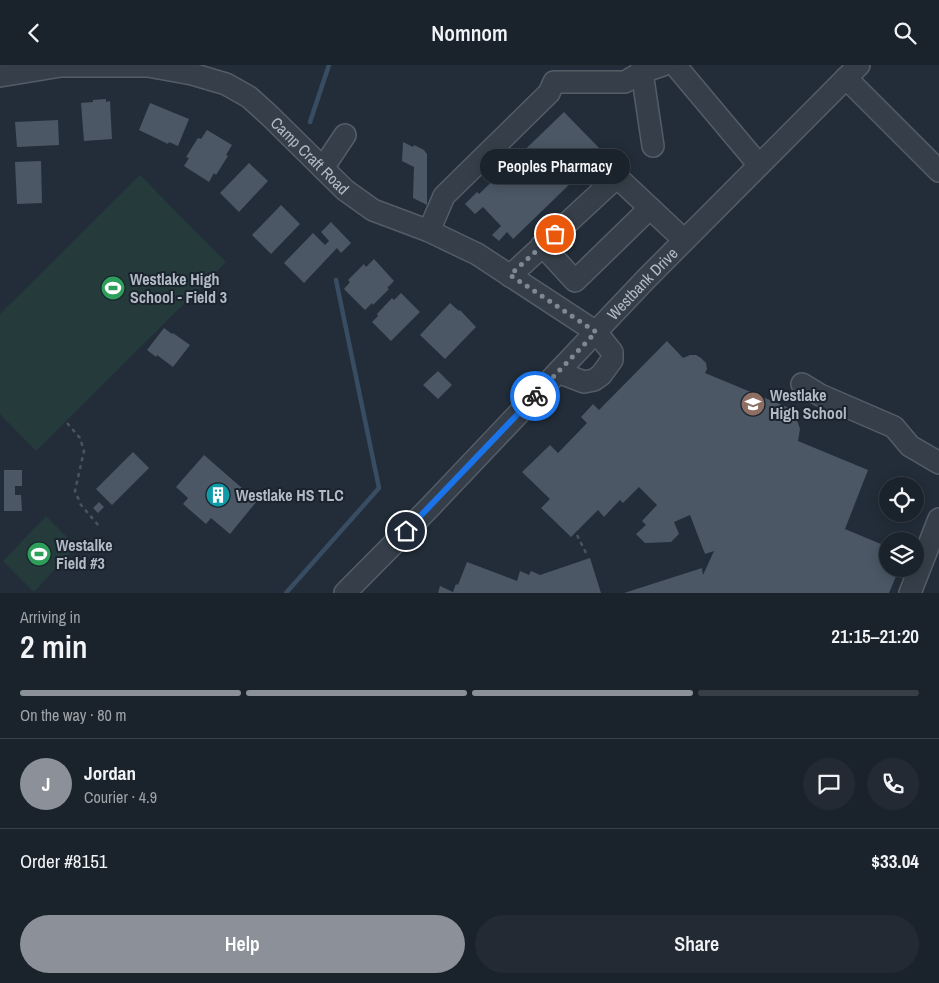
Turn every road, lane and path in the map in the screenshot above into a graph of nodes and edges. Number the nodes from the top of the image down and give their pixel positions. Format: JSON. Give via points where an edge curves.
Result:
{"nodes":[{"id":1,"x":663,"y":65,"type":"edge"},
{"id":2,"x":674,"y":65,"type":"edge"},
{"id":3,"x":642,"y":68,"type":"edge"},
{"id":4,"x":852,"y":71,"type":"edge"},
{"id":5,"x":0,"y":76,"type":"edge"},
{"id":6,"x":345,"y":135,"type":"dead end"},
{"id":7,"x":653,"y":146,"type":"dead end"},
{"id":8,"x":759,"y":165,"type":"junction"},
{"id":9,"x":323,"y":168,"type":"junction"},
{"id":10,"x":939,"y":171,"type":"edge"},
{"id":11,"x":650,"y":208,"type":"junction"},
{"id":12,"x":429,"y":231,"type":"junction"},
{"id":13,"x":684,"y":240,"type":"junction"},
{"id":14,"x":542,"y":245,"type":"junction"},
{"id":15,"x":510,"y":275,"type":"junction"},
{"id":16,"x":596,"y":332,"type":"junction"},
{"id":17,"x":558,"y":372,"type":"junction"},
{"id":18,"x":802,"y":384,"type":"dead end"},
{"id":19,"x":67,"y":423,"type":"dead end"},
{"id":20,"x":939,"y":463,"type":"edge"},
{"id":21,"x":939,"y":519,"type":"edge"},
{"id":22,"x":99,"y":526,"type":"dead end"},
{"id":23,"x":577,"y":535,"type":"dead end"},
{"id":24,"x":587,"y":555,"type":"dead end"},
{"id":25,"x":345,"y":593,"type":"edge"},
{"id":26,"x":910,"y":593,"type":"edge"}],
"edges":[{"from":1,"to":3,"type":"street"},
{"from":2,"to":8,"type":"street"},
{"from":3,"to":7,"type":"street"},
{"from":3,"to":12,"type":"street","via":[[626,82],[554,82],[549,93],[444,196]]},
{"from":4,"to":8,"type":"street","name":"Westbank Drive"},
{"from":4,"to":10,"type":"street"},
{"from":5,"to":9,"type":"street","name":"Camp Craft Road","via":[[61,66],[148,66],[192,74],[226,84],[249,97]]},
{"from":6,"to":9,"type":"street"},
{"from":8,"to":13,"type":"street","name":"Westbank Drive"},
{"from":9,"to":12,"type":"street","name":"Camp Craft Road","via":[[345,190],[373,210]]},
{"from":11,"to":13,"type":"street"},
{"from":11,"to":14,"type":"street","via":[[617,177]]},
{"from":11,"to":14,"type":"street","via":[[576,281]]},
{"from":12,"to":15,"type":"street","name":"Camp Craft Road","via":[[477,254]]},
{"from":13,"to":16,"type":"street","name":"Westbank Drive"},
{"from":14,"to":15,"type":"street"},
{"from":15,"to":16,"type":"street","name":"Camp Craft Road"},
{"from":16,"to":17,"type":"street","name":"Westbank Drive"},
{"from":16,"to":17,"type":"street","name":"Camp Craft Road","via":[[612,352],[612,360],[602,375],[584,382]]},
{"from":17,"to":25,"type":"street","name":"Westbank Drive"},
{"from":18,"to":20,"type":"street","via":[[894,427],[910,446]]},
{"from":19,"to":22,"type":"path","via":[[80,438],[84,451],[75,491],[81,505]]},
{"from":21,"to":26,"type":"street"},
{"from":23,"to":24,"type":"path"}]}
